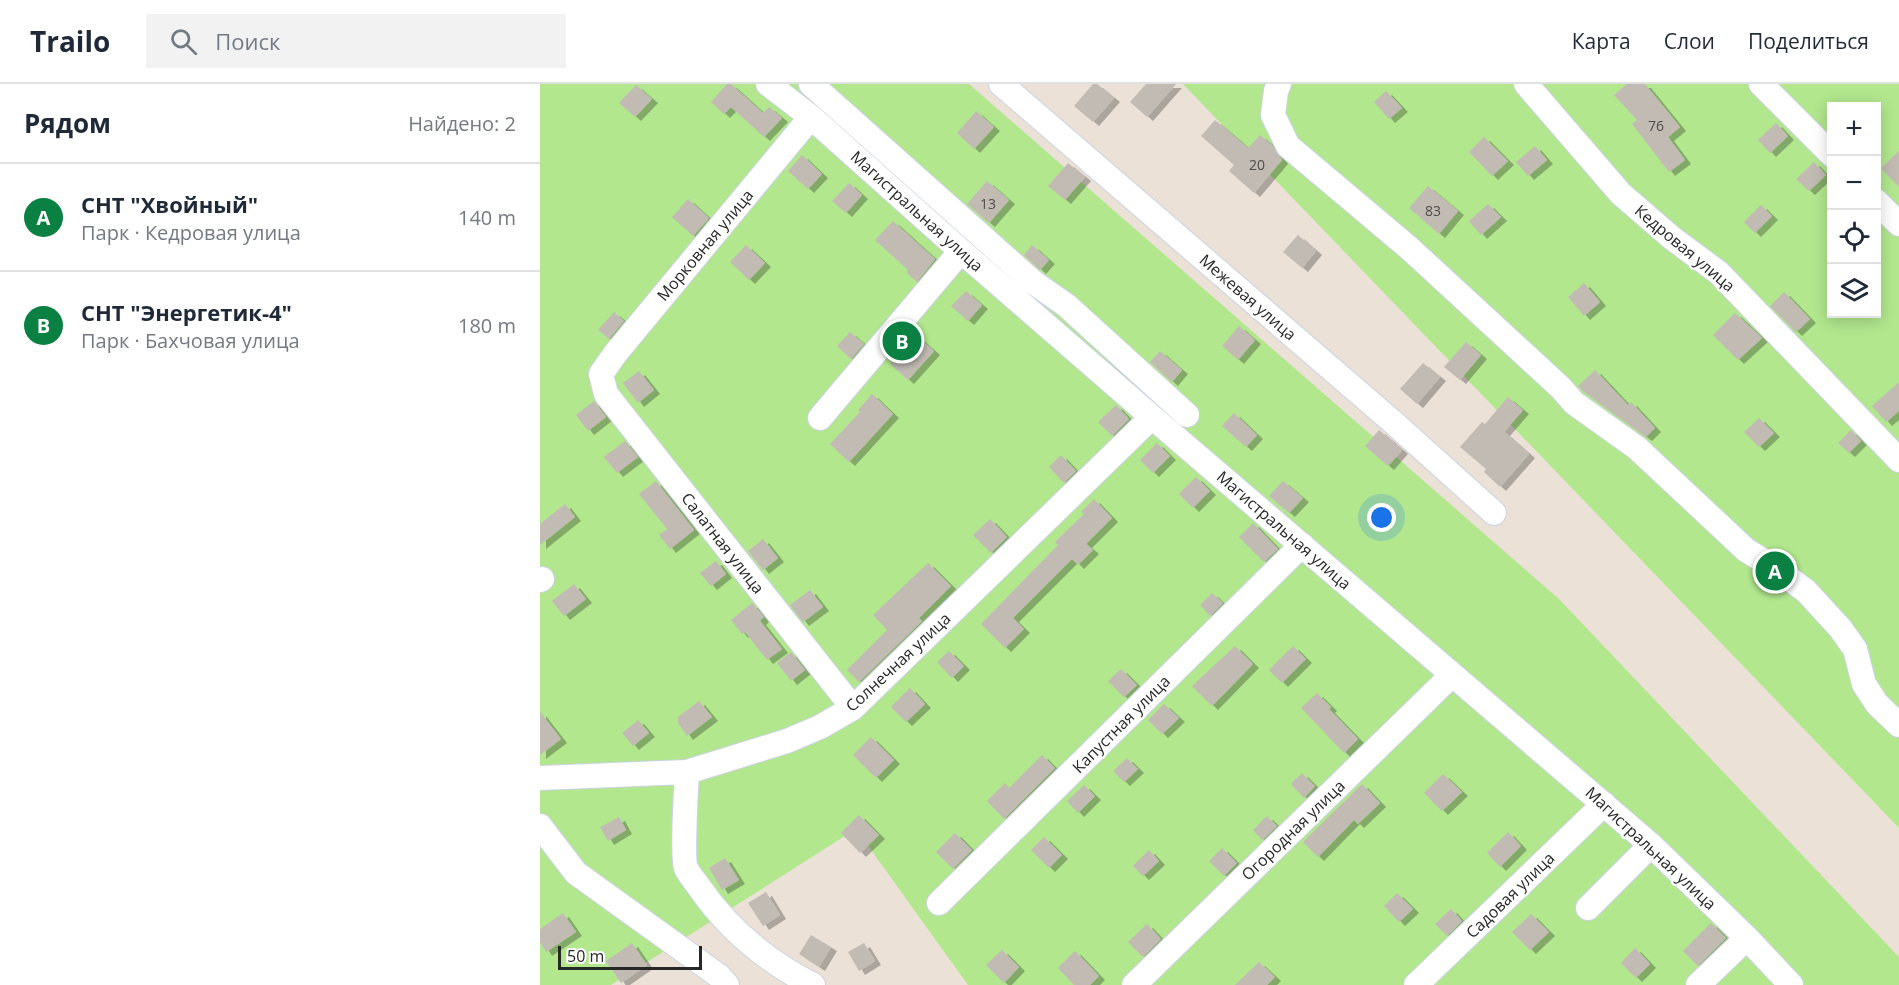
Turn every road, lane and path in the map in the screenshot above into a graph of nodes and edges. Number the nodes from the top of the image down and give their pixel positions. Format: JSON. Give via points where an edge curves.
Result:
{"nodes":[{"id":1,"x":768,"y":84,"type":"edge"},
{"id":2,"x":811,"y":84,"type":"edge"},
{"id":3,"x":1001,"y":84,"type":"edge"},
{"id":4,"x":1279,"y":84,"type":"edge"},
{"id":5,"x":1526,"y":84,"type":"edge"},
{"id":6,"x":1761,"y":84,"type":"edge"},
{"id":7,"x":811,"y":117,"type":"junction"},
{"id":8,"x":1827,"y":150,"type":"edge"},
{"id":9,"x":1881,"y":206,"type":"edge"},
{"id":10,"x":1899,"y":224,"type":"edge"},
{"id":11,"x":961,"y":251,"type":"junction"},
{"id":12,"x":601,"y":374,"type":"joint"},
{"id":13,"x":1187,"y":415,"type":"dead end"},
{"id":14,"x":1152,"y":417,"type":"junction"},
{"id":15,"x":820,"y":418,"type":"dead end"},
{"id":16,"x":1899,"y":460,"type":"edge"},
{"id":17,"x":1494,"y":513,"type":"dead end"},
{"id":18,"x":1302,"y":545,"type":"junction"},
{"id":19,"x":1452,"y":675,"type":"junction"},
{"id":20,"x":853,"y":708,"type":"junction"},
{"id":21,"x":1899,"y":725,"type":"edge"},
{"id":22,"x":687,"y":772,"type":"junction"},
{"id":23,"x":541,"y":776,"type":"edge"},
{"id":24,"x":1604,"y":804,"type":"junction"},
{"id":25,"x":540,"y":826,"type":"edge"},
{"id":26,"x":1651,"y":845,"type":"junction"},
{"id":27,"x":939,"y":903,"type":"dead end"},
{"id":28,"x":1588,"y":908,"type":"dead end"},
{"id":29,"x":1747,"y":938,"type":"junction"},
{"id":30,"x":728,"y":985,"type":"edge"},
{"id":31,"x":813,"y":985,"type":"edge"},
{"id":32,"x":1134,"y":985,"type":"edge"},
{"id":33,"x":1416,"y":985,"type":"edge"},
{"id":34,"x":1698,"y":985,"type":"edge"},
{"id":35,"x":1791,"y":985,"type":"edge"}],
"edges":[{"from":1,"to":7,"type":"street","name":"Магистральная улица"},
{"from":2,"to":13,"type":"street"},
{"from":3,"to":17,"type":"street","name":"Межевая улица"},
{"from":4,"to":21,"type":"street","via":[[1273,115],[1288,146],[1418,256],[1574,404],[1637,448],[1746,550],[1806,591],[1840,628],[1854,649],[1864,684],[1877,704]]},
{"from":5,"to":16,"type":"street","name":"Кедровая улица","via":[[1621,194],[1719,273]]},
{"from":6,"to":8,"type":"street"},
{"from":7,"to":11,"type":"street","name":"Магистральная улица"},
{"from":7,"to":12,"type":"street","name":"Морковная улица"},
{"from":9,"to":10,"type":"street"},
{"from":11,"to":14,"type":"street","name":"Магистральная улица"},
{"from":11,"to":15,"type":"street"},
{"from":12,"to":20,"type":"street","name":"Салатная улица","via":[[606,394]]},
{"from":14,"to":18,"type":"street","name":"Магистральная улица"},
{"from":14,"to":20,"type":"street","name":"Солнечная улица"},
{"from":18,"to":19,"type":"street","name":"Магистральная улица"},
{"from":18,"to":27,"type":"street","name":"Капустная улица"},
{"from":19,"to":24,"type":"street","name":"Магистральная улица"},
{"from":19,"to":32,"type":"street","name":"Огородная улица"},
{"from":20,"to":22,"type":"street","name":"Солнечная улица","via":[[787,741]]},
{"from":22,"to":23,"type":"street","name":"Солнечная улица"},
{"from":22,"to":31,"type":"street","via":[[685,867],[728,924],[752,945]]},
{"from":24,"to":26,"type":"street","name":"Магистральная улица"},
{"from":24,"to":33,"type":"street","name":"Садовая улица"},
{"from":25,"to":30,"type":"street","via":[[576,873]]},
{"from":26,"to":28,"type":"street"},
{"from":26,"to":29,"type":"street","name":"Магистральная улица"},
{"from":29,"to":34,"type":"street"},
{"from":29,"to":35,"type":"street","name":"Магистральная улица"}]}
